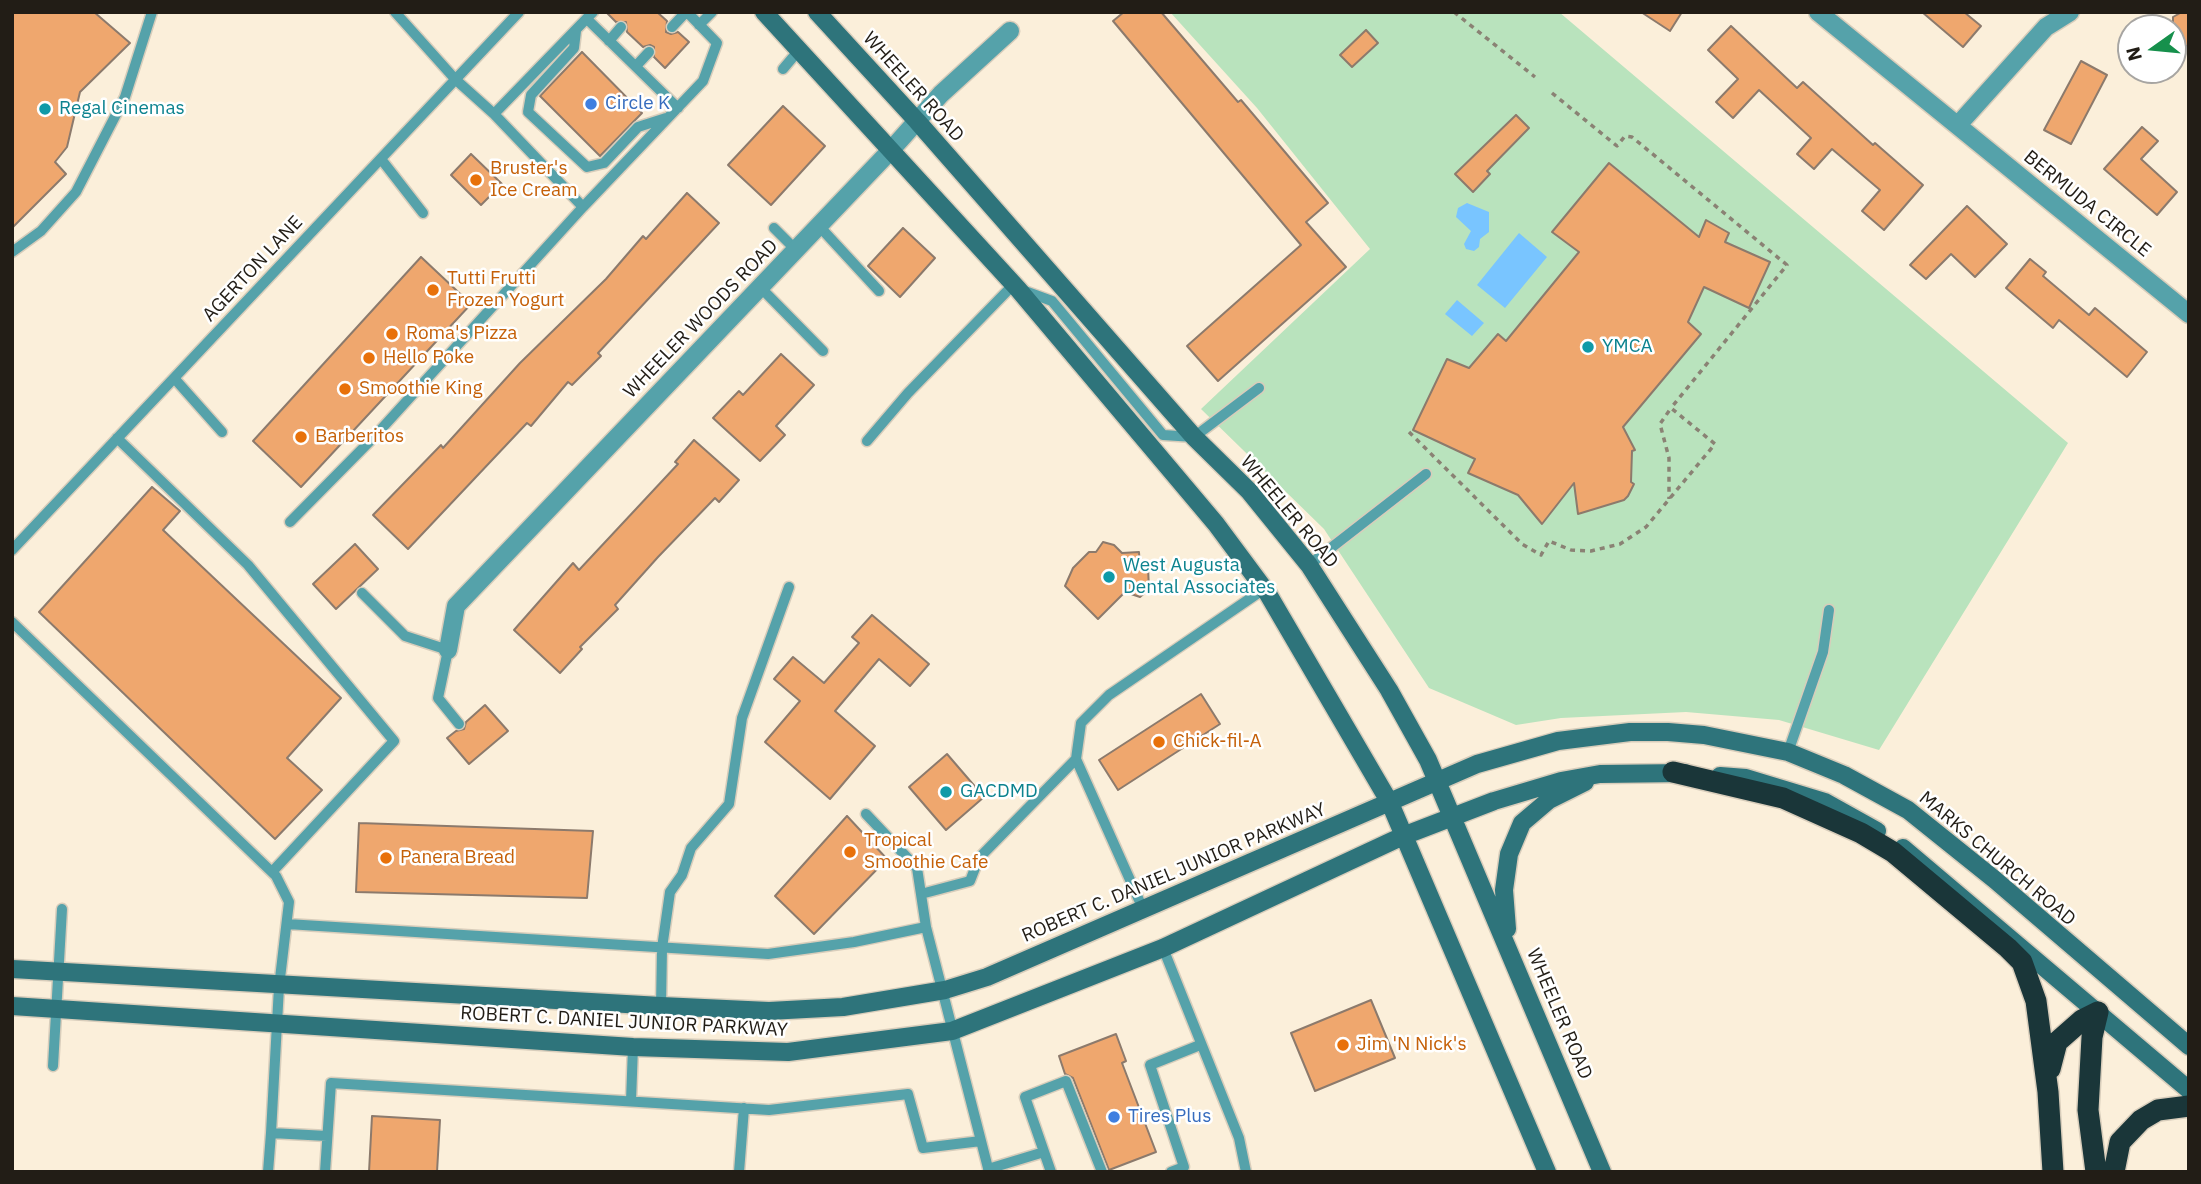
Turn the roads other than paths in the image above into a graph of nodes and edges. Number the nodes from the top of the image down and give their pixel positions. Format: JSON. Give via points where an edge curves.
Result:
{"nodes":[{"id":1,"x":152,"y":12,"type":"edge"},
{"id":2,"x":396,"y":12,"type":"edge"},
{"id":3,"x":519,"y":12,"type":"edge"},
{"id":4,"x":687,"y":12,"type":"edge"},
{"id":5,"x":712,"y":12,"type":"edge"},
{"id":6,"x":764,"y":12,"type":"edge"},
{"id":7,"x":817,"y":12,"type":"edge"},
{"id":8,"x":1818,"y":12,"type":"edge"},
{"id":9,"x":2070,"y":12,"type":"edge"},
{"id":10,"x":590,"y":16,"type":"edge"},
{"id":11,"x":699,"y":25,"type":"junction"},
{"id":12,"x":621,"y":27,"type":"dead end"},
{"id":13,"x":673,"y":27,"type":"dead end"},
{"id":14,"x":576,"y":30,"type":"junction"},
{"id":15,"x":1010,"y":31,"type":"dead end"},
{"id":16,"x":609,"y":41,"type":"junction"},
{"id":17,"x":799,"y":50,"type":"junction"},
{"id":18,"x":649,"y":52,"type":"dead end"},
{"id":19,"x":636,"y":66,"type":"junction"},
{"id":20,"x":783,"y":69,"type":"dead end"},
{"id":21,"x":456,"y":79,"type":"junction"},
{"id":22,"x":678,"y":108,"type":"junction"},
{"id":23,"x":494,"y":114,"type":"junction"},
{"id":24,"x":668,"y":118,"type":"junction"},
{"id":25,"x":917,"y":121,"type":"junction"},
{"id":26,"x":1958,"y":125,"type":"junction"},
{"id":27,"x":891,"y":150,"type":"junction"},
{"id":28,"x":381,"y":159,"type":"junction"},
{"id":29,"x":583,"y":207,"type":"junction"},
{"id":30,"x":423,"y":213,"type":"dead end"},
{"id":31,"x":819,"y":226,"type":"junction"},
{"id":32,"x":774,"y":228,"type":"dead end"},
{"id":33,"x":796,"y":250,"type":"junction"},
{"id":34,"x":12,"y":252,"type":"edge"},
{"id":35,"x":1016,"y":286,"type":"junction"},
{"id":36,"x":760,"y":287,"type":"junction"},
{"id":37,"x":879,"y":291,"type":"dead end"},
{"id":38,"x":2189,"y":314,"type":"edge"},
{"id":39,"x":823,"y":351,"type":"dead end"},
{"id":40,"x":174,"y":379,"type":"junction"},
{"id":41,"x":1259,"y":388,"type":"dead end"},
{"id":42,"x":222,"y":432,"type":"dead end"},
{"id":43,"x":1194,"y":437,"type":"junction"},
{"id":44,"x":117,"y":438,"type":"junction"},
{"id":45,"x":867,"y":441,"type":"dead end"},
{"id":46,"x":1426,"y":474,"type":"dead end"},
{"id":47,"x":290,"y":522,"type":"dead end"},
{"id":48,"x":12,"y":550,"type":"edge"},
{"id":49,"x":1309,"y":565,"type":"junction"},
{"id":50,"x":789,"y":587,"type":"dead end"},
{"id":51,"x":1264,"y":589,"type":"junction"},
{"id":52,"x":362,"y":593,"type":"dead end"},
{"id":53,"x":1829,"y":610,"type":"dead end"},
{"id":54,"x":12,"y":622,"type":"edge"},
{"id":55,"x":448,"y":650,"type":"junction"},
{"id":56,"x":459,"y":724,"type":"dead end"},
{"id":57,"x":1788,"y":752,"type":"junction"},
{"id":58,"x":1076,"y":760,"type":"junction"},
{"id":59,"x":1673,"y":772,"type":"junction"},
{"id":60,"x":1600,"y":774,"type":"junction"},
{"id":61,"x":1437,"y":781,"type":"junction"},
{"id":62,"x":1390,"y":803,"type":"junction"},
{"id":63,"x":866,"y":814,"type":"dead end"},
{"id":64,"x":1454,"y":817,"type":"junction"},
{"id":65,"x":1403,"y":836,"type":"junction"},
{"id":66,"x":271,"y":872,"type":"junction"},
{"id":67,"x":921,"y":894,"type":"junction"},
{"id":68,"x":62,"y":909,"type":"dead end"},
{"id":69,"x":1143,"y":909,"type":"junction"},
{"id":70,"x":287,"y":924,"type":"junction"},
{"id":71,"x":926,"y":927,"type":"junction"},
{"id":72,"x":662,"y":948,"type":"junction"},
{"id":73,"x":1163,"y":948,"type":"junction"},
{"id":74,"x":1509,"y":950,"type":"junction"},
{"id":75,"x":12,"y":969,"type":"edge"},
{"id":76,"x":57,"y":972,"type":"junction"},
{"id":77,"x":2117,"y":986,"type":"junction"},
{"id":78,"x":279,"y":987,"type":"junction"},
{"id":79,"x":945,"y":990,"type":"junction"},
{"id":80,"x":12,"y":1006,"type":"edge"},
{"id":81,"x":661,"y":1006,"type":"junction"},
{"id":82,"x":56,"y":1009,"type":"junction"},
{"id":83,"x":2098,"y":1012,"type":"junction"},
{"id":84,"x":278,"y":1024,"type":"junction"},
{"id":85,"x":952,"y":1031,"type":"junction"},
{"id":86,"x":1200,"y":1045,"type":"junction"},
{"id":87,"x":2189,"y":1046,"type":"edge"},
{"id":88,"x":633,"y":1047,"type":"junction"},
{"id":89,"x":52,"y":1066,"type":"dead end"},
{"id":90,"x":2189,"y":1090,"type":"edge"},
{"id":91,"x":2048,"y":1092,"type":"junction"},
{"id":92,"x":631,"y":1101,"type":"junction"},
{"id":93,"x":2189,"y":1106,"type":"edge"},
{"id":94,"x":744,"y":1108,"type":"junction"},
{"id":95,"x":271,"y":1133,"type":"junction"},
{"id":96,"x":327,"y":1136,"type":"junction"},
{"id":97,"x":981,"y":1142,"type":"junction"},
{"id":98,"x":1044,"y":1152,"type":"junction"},
{"id":99,"x":988,"y":1170,"type":"edge"},
{"id":100,"x":268,"y":1172,"type":"edge"},
{"id":101,"x":325,"y":1172,"type":"edge"},
{"id":102,"x":739,"y":1172,"type":"edge"},
{"id":103,"x":1051,"y":1172,"type":"edge"},
{"id":104,"x":1102,"y":1172,"type":"edge"},
{"id":105,"x":1171,"y":1172,"type":"edge"},
{"id":106,"x":1246,"y":1172,"type":"edge"},
{"id":107,"x":1547,"y":1172,"type":"edge"},
{"id":108,"x":1602,"y":1172,"type":"edge"},
{"id":109,"x":2053,"y":1172,"type":"edge"},
{"id":110,"x":2096,"y":1172,"type":"edge"},
{"id":111,"x":2114,"y":1172,"type":"edge"}],
"edges":[{"from":1,"to":34,"type":"lane","via":[[125,97],[76,192],[41,232]]},
{"from":2,"to":21,"type":"lane"},
{"from":3,"to":21,"type":"lane","name":"AGERTON LANE"},
{"from":4,"to":11,"type":"lane"},
{"from":4,"to":13,"type":"lane"},
{"from":5,"to":11,"type":"lane"},
{"from":6,"to":17,"type":"street"},
{"from":7,"to":25,"type":"street","name":"WHEELER ROAD"},
{"from":8,"to":26,"type":"street","name":"BERMUDA CIRCLE"},
{"from":9,"to":26,"type":"street","via":[[2046,27]]},
{"from":10,"to":14,"type":"lane"},
{"from":10,"to":16,"type":"lane"},
{"from":11,"to":22,"type":"lane","via":[[718,43],[703,81]]},
{"from":12,"to":16,"type":"lane"},
{"from":14,"to":23,"type":"lane"},
{"from":14,"to":24,"type":"lane","via":[[574,48],[531,95],[528,112],[587,167],[604,163],[638,127]]},
{"from":15,"to":25,"type":"street","name":"WHEELER WOODS ROAD"},
{"from":16,"to":19,"type":"lane"},
{"from":17,"to":20,"type":"lane"},
{"from":17,"to":27,"type":"street"},
{"from":18,"to":19,"type":"lane"},
{"from":19,"to":22,"type":"lane"},
{"from":21,"to":23,"type":"lane"},
{"from":21,"to":28,"type":"lane","name":"AGERTON LANE"},
{"from":22,"to":24,"type":"lane"},
{"from":23,"to":29,"type":"lane"},
{"from":24,"to":29,"type":"lane"},
{"from":25,"to":27,"type":"street","name":"WHEELER WOODS ROAD"},
{"from":25,"to":43,"type":"street","name":"WHEELER ROAD"},
{"from":26,"to":38,"type":"street","name":"BERMUDA CIRCLE"},
{"from":27,"to":31,"type":"street","name":"WHEELER WOODS ROAD"},
{"from":27,"to":35,"type":"street"},
{"from":28,"to":30,"type":"lane"},
{"from":28,"to":40,"type":"lane","name":"AGERTON LANE"},
{"from":29,"to":47,"type":"lane"},
{"from":31,"to":33,"type":"street","name":"WHEELER WOODS ROAD"},
{"from":31,"to":37,"type":"lane"},
{"from":32,"to":33,"type":"lane"},
{"from":33,"to":36,"type":"street","name":"WHEELER WOODS ROAD"},
{"from":35,"to":43,"type":"lane","via":[[1052,301],[1163,435]]},
{"from":35,"to":45,"type":"lane","via":[[926,374]]},
{"from":35,"to":51,"type":"street","via":[[1216,524]]},
{"from":36,"to":39,"type":"lane"},
{"from":36,"to":55,"type":"street","name":"WHEELER WOODS ROAD","via":[[456,606]]},
{"from":40,"to":42,"type":"lane"},
{"from":40,"to":44,"type":"lane","name":"AGERTON LANE"},
{"from":41,"to":43,"type":"lane"},
{"from":43,"to":49,"type":"street","name":"WHEELER ROAD","via":[[1249,492]]},
{"from":44,"to":48,"type":"lane","name":"AGERTON LANE"},
{"from":44,"to":66,"type":"lane","via":[[248,565],[394,741]]},
{"from":46,"to":49,"type":"lane"},
{"from":49,"to":61,"type":"street","name":"WHEELER ROAD","via":[[1389,690]]},
{"from":50,"to":72,"type":"lane","via":[[742,718],[729,804],[691,848],[682,875],[670,892]]},
{"from":51,"to":58,"type":"lane","via":[[1108,695],[1080,723]]},
{"from":51,"to":62,"type":"street"},
{"from":52,"to":55,"type":"lane","via":[[405,636]]},
{"from":53,"to":57,"type":"lane","via":[[1823,652]]},
{"from":54,"to":66,"type":"lane"},
{"from":55,"to":56,"type":"lane","via":[[438,698]]},
{"from":57,"to":61,"type":"street","name":"MARKS CHURCH ROAD","via":[[1704,735],[1630,732],[1521,750]]},
{"from":57,"to":77,"type":"street","name":"MARKS CHURCH ROAD","via":[[1844,775],[1908,810]]},
{"from":58,"to":67,"type":"lane","via":[[979,858],[970,881]]},
{"from":58,"to":69,"type":"lane"},
{"from":59,"to":60,"type":"street"},
{"from":59,"to":83,"type":"street","via":[[1746,778],[1825,802],[1891,839]]},
{"from":59,"to":91,"type":"highway","via":[[1783,798],[1861,833],[1893,852],[2008,948],[2022,962],[2031,982]]},
{"from":60,"to":64,"type":"street","via":[[1528,789]]},
{"from":60,"to":74,"type":"street","via":[[1549,800],[1522,822],[1509,855],[1504,890]]},
{"from":61,"to":62,"type":"street","name":"MARKS CHURCH ROAD"},
{"from":61,"to":64,"type":"street","name":"WHEELER ROAD"},
{"from":62,"to":65,"type":"street"},
{"from":62,"to":69,"type":"street","name":"ROBERT C. DANIEL JUNIOR PARKWAY"},
{"from":63,"to":67,"type":"lane","via":[[917,868]]},
{"from":64,"to":65,"type":"street"},
{"from":64,"to":74,"type":"street","name":"WHEELER ROAD"},
{"from":65,"to":73,"type":"street","name":"ROBERT C. DANIEL JUNIOR PARKWAY"},
{"from":65,"to":107,"type":"street"},
{"from":66,"to":70,"type":"lane","via":[[289,902]]},
{"from":67,"to":71,"type":"lane"},
{"from":68,"to":76,"type":"lane"},
{"from":69,"to":79,"type":"street","name":"ROBERT C. DANIEL JUNIOR PARKWAY","via":[[987,977]]},
{"from":70,"to":72,"type":"lane"},
{"from":70,"to":78,"type":"lane"},
{"from":71,"to":72,"type":"lane","via":[[854,943],[768,954]]},
{"from":71,"to":79,"type":"lane"},
{"from":72,"to":81,"type":"lane"},
{"from":73,"to":85,"type":"street","name":"ROBERT C. DANIEL JUNIOR PARKWAY"},
{"from":73,"to":86,"type":"lane"},
{"from":74,"to":108,"type":"street","name":"WHEELER ROAD"},
{"from":75,"to":76,"type":"street","name":"ROBERT C. DANIEL JUNIOR PARKWAY"},
{"from":76,"to":78,"type":"street","name":"ROBERT C. DANIEL JUNIOR PARKWAY"},
{"from":76,"to":82,"type":"lane"},
{"from":77,"to":83,"type":"street"},
{"from":77,"to":87,"type":"street","name":"MARKS CHURCH ROAD"},
{"from":78,"to":81,"type":"street","name":"ROBERT C. DANIEL JUNIOR PARKWAY"},
{"from":78,"to":84,"type":"lane"},
{"from":79,"to":81,"type":"street","name":"ROBERT C. DANIEL JUNIOR PARKWAY","via":[[843,1007],[769,1011]]},
{"from":79,"to":85,"type":"lane"},
{"from":80,"to":82,"type":"street","name":"ROBERT C. DANIEL JUNIOR PARKWAY"},
{"from":82,"to":84,"type":"street","name":"ROBERT C. DANIEL JUNIOR PARKWAY"},
{"from":82,"to":89,"type":"lane"},
{"from":83,"to":90,"type":"street"},
{"from":83,"to":91,"type":"highway","via":[[2057,1042]]},
{"from":83,"to":110,"type":"highway","via":[[2088,1110]]},
{"from":84,"to":88,"type":"street","name":"ROBERT C. DANIEL JUNIOR PARKWAY"},
{"from":84,"to":95,"type":"lane"},
{"from":85,"to":88,"type":"street","name":"ROBERT C. DANIEL JUNIOR PARKWAY","via":[[788,1052]]},
{"from":85,"to":97,"type":"lane"},
{"from":86,"to":105,"type":"lane","via":[[1150,1065],[1184,1167]]},
{"from":86,"to":106,"type":"lane","via":[[1239,1138]]},
{"from":88,"to":92,"type":"lane"},
{"from":91,"to":109,"type":"highway"},
{"from":92,"to":94,"type":"lane"},
{"from":92,"to":96,"type":"lane","via":[[331,1083]]},
{"from":93,"to":111,"type":"highway","via":[[2158,1110],[2141,1120],[2120,1142]]},
{"from":94,"to":97,"type":"lane","via":[[769,1110],[908,1094],[923,1149]]},
{"from":94,"to":102,"type":"lane"},
{"from":95,"to":96,"type":"lane"},
{"from":95,"to":100,"type":"lane"},
{"from":96,"to":101,"type":"lane"},
{"from":97,"to":99,"type":"lane"},
{"from":98,"to":99,"type":"lane"},
{"from":98,"to":103,"type":"lane"},
{"from":98,"to":104,"type":"lane","via":[[1024,1097],[1066,1081]]}]}
